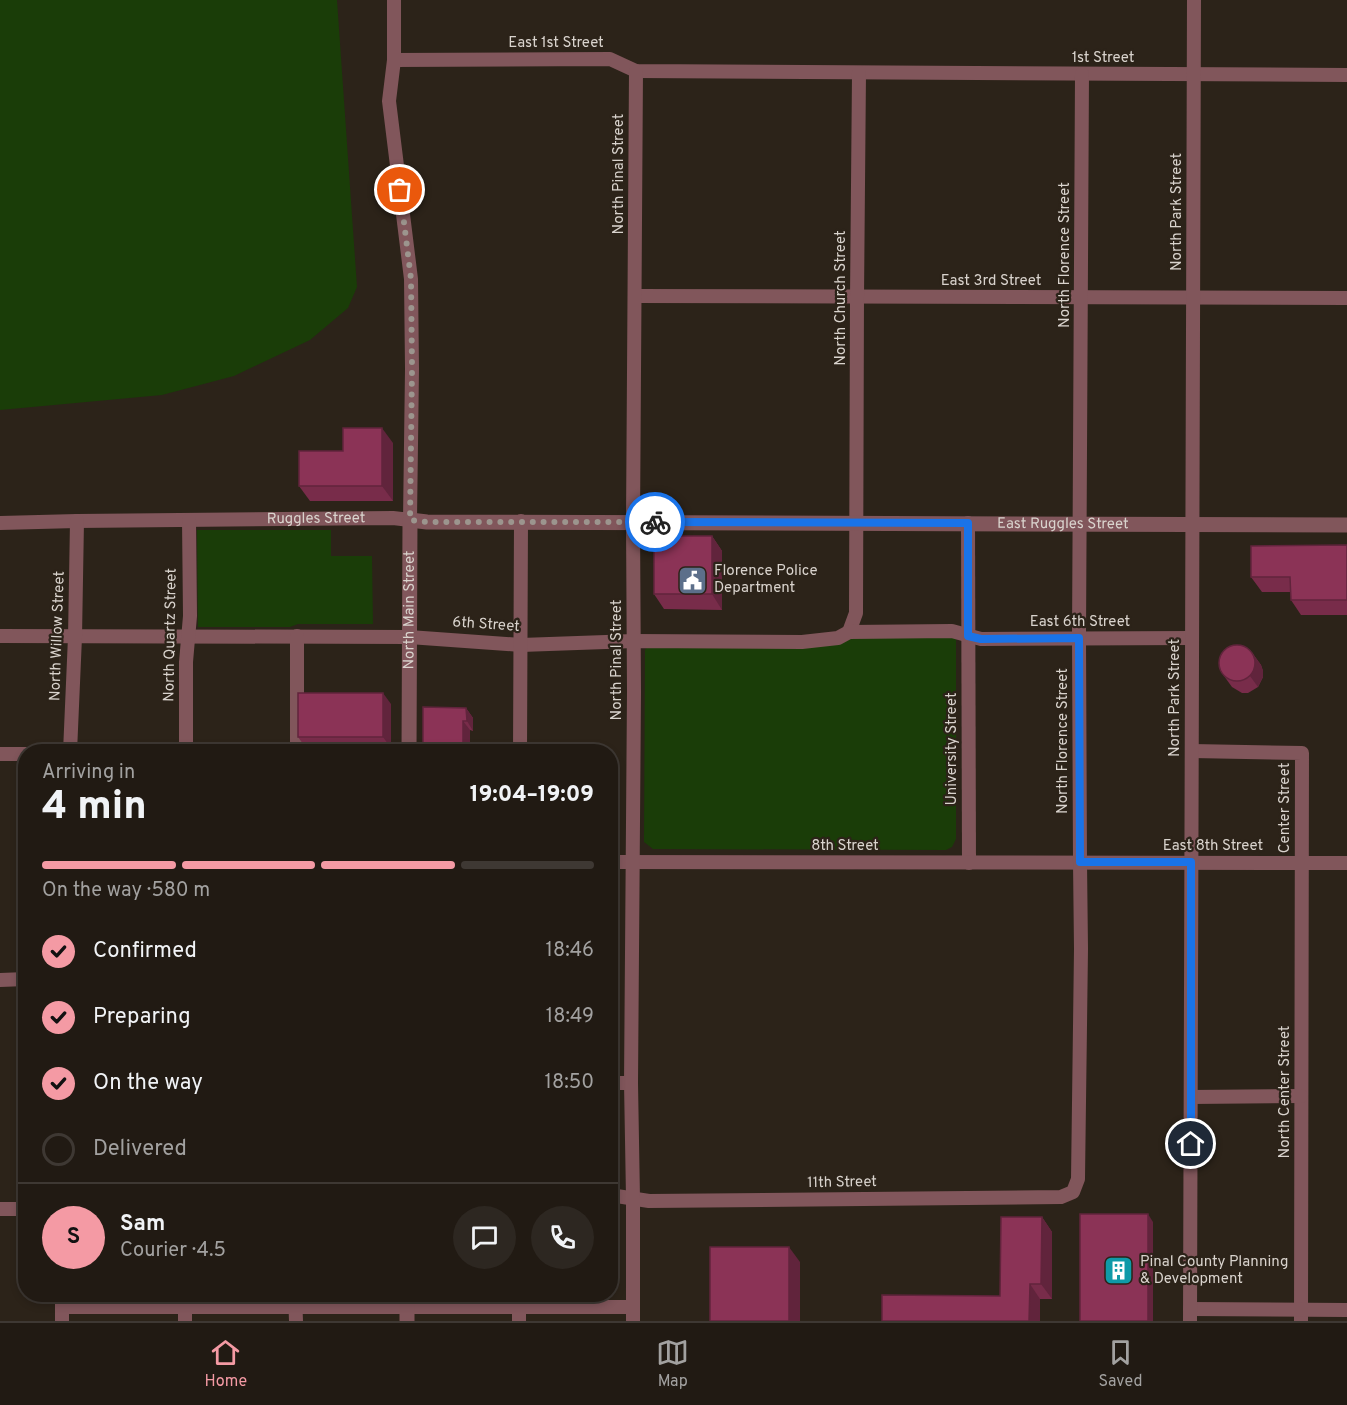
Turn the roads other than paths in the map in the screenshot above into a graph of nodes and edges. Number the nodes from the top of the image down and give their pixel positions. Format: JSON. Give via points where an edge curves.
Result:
{"nodes":[{"id":1,"x":394,"y":0,"type":"edge"},
{"id":2,"x":1194,"y":0,"type":"edge"},
{"id":3,"x":394,"y":60,"type":"junction"},
{"id":4,"x":636,"y":71,"type":"junction"},
{"id":5,"x":859,"y":73,"type":"junction"},
{"id":6,"x":1082,"y":74,"type":"junction"},
{"id":7,"x":1194,"y":75,"type":"junction"},
{"id":8,"x":1347,"y":75,"type":"edge"},
{"id":9,"x":635,"y":296,"type":"junction"},
{"id":10,"x":857,"y":297,"type":"junction"},
{"id":11,"x":1081,"y":297,"type":"junction"},
{"id":12,"x":1193,"y":298,"type":"junction"},
{"id":13,"x":1347,"y":298,"type":"edge"},
{"id":14,"x":77,"y":520,"type":"junction"},
{"id":15,"x":189,"y":520,"type":"junction"},
{"id":16,"x":410,"y":520,"type":"junction"},
{"id":17,"x":521,"y":521,"type":"junction"},
{"id":18,"x":633,"y":522,"type":"junction"},
{"id":19,"x":0,"y":523,"type":"edge"},
{"id":20,"x":856,"y":523,"type":"junction"},
{"id":21,"x":968,"y":523,"type":"junction"},
{"id":22,"x":1080,"y":524,"type":"junction"},
{"id":23,"x":1192,"y":525,"type":"junction"},
{"id":24,"x":1347,"y":525,"type":"edge"},
{"id":25,"x":849,"y":632,"type":"junction"},
{"id":26,"x":0,"y":636,"type":"edge"},
{"id":27,"x":297,"y":636,"type":"junction"},
{"id":28,"x":968,"y":636,"type":"junction"},
{"id":29,"x":75,"y":637,"type":"junction"},
{"id":30,"x":189,"y":637,"type":"junction"},
{"id":31,"x":409,"y":637,"type":"junction"},
{"id":32,"x":1079,"y":638,"type":"junction"},
{"id":33,"x":1192,"y":638,"type":"junction"},
{"id":34,"x":634,"y":641,"type":"junction"},
{"id":35,"x":521,"y":645,"type":"junction"},
{"id":36,"x":70,"y":744,"type":"edge"},
{"id":37,"x":186,"y":744,"type":"edge"},
{"id":38,"x":297,"y":744,"type":"edge"},
{"id":39,"x":409,"y":744,"type":"edge"},
{"id":40,"x":520,"y":744,"type":"edge"},
{"id":41,"x":1192,"y":751,"type":"junction"},
{"id":42,"x":0,"y":754,"type":"edge"},
{"id":43,"x":18,"y":754,"type":"edge"},
{"id":44,"x":618,"y":862,"type":"edge"},
{"id":45,"x":633,"y":862,"type":"junction"},
{"id":46,"x":1080,"y":862,"type":"junction"},
{"id":47,"x":1191,"y":862,"type":"junction"},
{"id":48,"x":969,"y":863,"type":"junction"},
{"id":49,"x":1302,"y":863,"type":"junction"},
{"id":50,"x":1347,"y":863,"type":"edge"},
{"id":51,"x":0,"y":980,"type":"edge"},
{"id":52,"x":18,"y":980,"type":"edge"},
{"id":53,"x":618,"y":1083,"type":"edge"},
{"id":54,"x":631,"y":1083,"type":"junction"},
{"id":55,"x":1301,"y":1096,"type":"junction"},
{"id":56,"x":1191,"y":1097,"type":"junction"},
{"id":57,"x":1073,"y":1192,"type":"joint"},
{"id":58,"x":618,"y":1196,"type":"edge"},
{"id":59,"x":633,"y":1198,"type":"junction"},
{"id":60,"x":0,"y":1209,"type":"edge"},
{"id":61,"x":18,"y":1209,"type":"edge"},
{"id":62,"x":62,"y":1308,"type":"edge"},
{"id":63,"x":185,"y":1308,"type":"edge"},
{"id":64,"x":296,"y":1308,"type":"edge"},
{"id":65,"x":407,"y":1308,"type":"edge"},
{"id":66,"x":519,"y":1308,"type":"edge"},
{"id":67,"x":1347,"y":1310,"type":"edge"},
{"id":68,"x":633,"y":1314,"type":"edge"},
{"id":69,"x":1190,"y":1315,"type":"edge"},
{"id":70,"x":1301,"y":1315,"type":"edge"}],
"edges":[{"from":1,"to":3,"type":"street","name":"North Main Street"},
{"from":2,"to":7,"type":"street","name":"North Park Street"},
{"from":3,"to":4,"type":"street","name":"East 1st Street","via":[[610,59]]},
{"from":3,"to":16,"type":"street","name":"North Main Street","via":[[389,101],[411,279]]},
{"from":4,"to":5,"type":"street","name":"East 1st Street"},
{"from":4,"to":9,"type":"street","name":"North Pinal Street"},
{"from":5,"to":6,"type":"street","name":"1st Street"},
{"from":5,"to":10,"type":"street","name":"North Church Street"},
{"from":6,"to":7,"type":"street","name":"1st Street"},
{"from":6,"to":11,"type":"street","name":"North Florence Street"},
{"from":7,"to":8,"type":"street","name":"1st Street"},
{"from":7,"to":12,"type":"street","name":"North Park Street"},
{"from":9,"to":10,"type":"street","name":"East 3rd Street"},
{"from":9,"to":18,"type":"street","name":"North Pinal Street"},
{"from":10,"to":11,"type":"street","name":"East 3rd Street"},
{"from":10,"to":20,"type":"street","name":"North Church Street"},
{"from":11,"to":12,"type":"street","name":"East 3rd Street"},
{"from":11,"to":22,"type":"street","name":"North Florence Street"},
{"from":12,"to":13,"type":"street","name":"East 3rd Street"},
{"from":12,"to":23,"type":"street","name":"North Park Street"},
{"from":14,"to":15,"type":"street","name":"Ruggles Street"},
{"from":14,"to":19,"type":"street","name":"Ruggles Street"},
{"from":14,"to":29,"type":"street","name":"North Willow Street"},
{"from":15,"to":16,"type":"street","name":"Ruggles Street"},
{"from":15,"to":30,"type":"street","name":"North Quartz Street"},
{"from":16,"to":17,"type":"street","name":"Ruggles Street"},
{"from":16,"to":31,"type":"street","name":"North Main Street"},
{"from":17,"to":18,"type":"street","name":"Ruggles Street"},
{"from":17,"to":35,"type":"street"},
{"from":18,"to":20,"type":"street","name":"East Ruggles Street"},
{"from":18,"to":34,"type":"street","name":"North Pinal Street"},
{"from":20,"to":21,"type":"street","name":"East Ruggles Street"},
{"from":20,"to":25,"type":"street","name":"North Church Street","via":[[856,613]]},
{"from":21,"to":22,"type":"street","name":"East Ruggles Street"},
{"from":21,"to":28,"type":"street","name":"University Street"},
{"from":22,"to":23,"type":"street","name":"East Ruggles Street"},
{"from":22,"to":32,"type":"street","name":"North Florence Street"},
{"from":23,"to":24,"type":"street","name":"East Ruggles Street"},
{"from":23,"to":33,"type":"street","name":"North Park Street"},
{"from":25,"to":28,"type":"street","name":"6th Street","via":[[952,632]]},
{"from":25,"to":34,"type":"street","name":"6th Street","via":[[838,638],[802,642]]},
{"from":26,"to":29,"type":"street","name":"6th Street"},
{"from":27,"to":30,"type":"street","name":"6th Street"},
{"from":27,"to":31,"type":"street","name":"6th Street"},
{"from":27,"to":38,"type":"street"},
{"from":28,"to":32,"type":"street","name":"East 6th Street"},
{"from":28,"to":48,"type":"street","name":"University Street"},
{"from":29,"to":30,"type":"street","name":"6th Street"},
{"from":29,"to":36,"type":"street","name":"North Willow Street"},
{"from":30,"to":37,"type":"street","name":"North Quartz Street"},
{"from":31,"to":35,"type":"street","name":"6th Street"},
{"from":31,"to":39,"type":"street","name":"North Main Street"},
{"from":32,"to":33,"type":"street","name":"East 6th Street"},
{"from":32,"to":46,"type":"street","name":"North Florence Street"},
{"from":33,"to":41,"type":"street","name":"North Park Street"},
{"from":34,"to":35,"type":"street","name":"6th Street"},
{"from":34,"to":45,"type":"street","name":"North Pinal Street"},
{"from":35,"to":40,"type":"street"},
{"from":41,"to":47,"type":"street","name":"North Park Street"},
{"from":41,"to":49,"type":"street","name":"Center Street","via":[[1302,753]]},
{"from":42,"to":43,"type":"street"},
{"from":44,"to":45,"type":"street","name":"8th Street"},
{"from":45,"to":48,"type":"street","name":"8th Street"},
{"from":45,"to":54,"type":"street","name":"North Pinal Street"},
{"from":46,"to":47,"type":"street","name":"East 8th Street"},
{"from":46,"to":48,"type":"street","name":"8th Street"},
{"from":46,"to":57,"type":"street","name":"North Florence Street","via":[[1078,1179]]},
{"from":47,"to":49,"type":"street","name":"East 8th Street"},
{"from":47,"to":56,"type":"street","name":"North Park Street"},
{"from":49,"to":50,"type":"street","name":"East 8th Street"},
{"from":49,"to":55,"type":"street","name":"North Center Street"},
{"from":51,"to":52,"type":"street"},
{"from":53,"to":54,"type":"street"},
{"from":54,"to":59,"type":"street","name":"North Pinal Street"},
{"from":55,"to":56,"type":"street"},
{"from":55,"to":70,"type":"street","name":"North Center Street"},
{"from":56,"to":69,"type":"street","name":"North Park Street"},
{"from":57,"to":59,"type":"street","name":"11th Street","via":[[1061,1197],[649,1201]]},
{"from":58,"to":59,"type":"street","name":"11th Street"},
{"from":59,"to":68,"type":"street","name":"North Pinal Street"},
{"from":60,"to":61,"type":"street"},
{"from":62,"to":63,"type":"street"},
{"from":63,"to":64,"type":"street"},
{"from":64,"to":65,"type":"street"},
{"from":65,"to":66,"type":"street"},
{"from":66,"to":68,"type":"street"},
{"from":67,"to":70,"type":"street"},
{"from":69,"to":70,"type":"street"}]}
